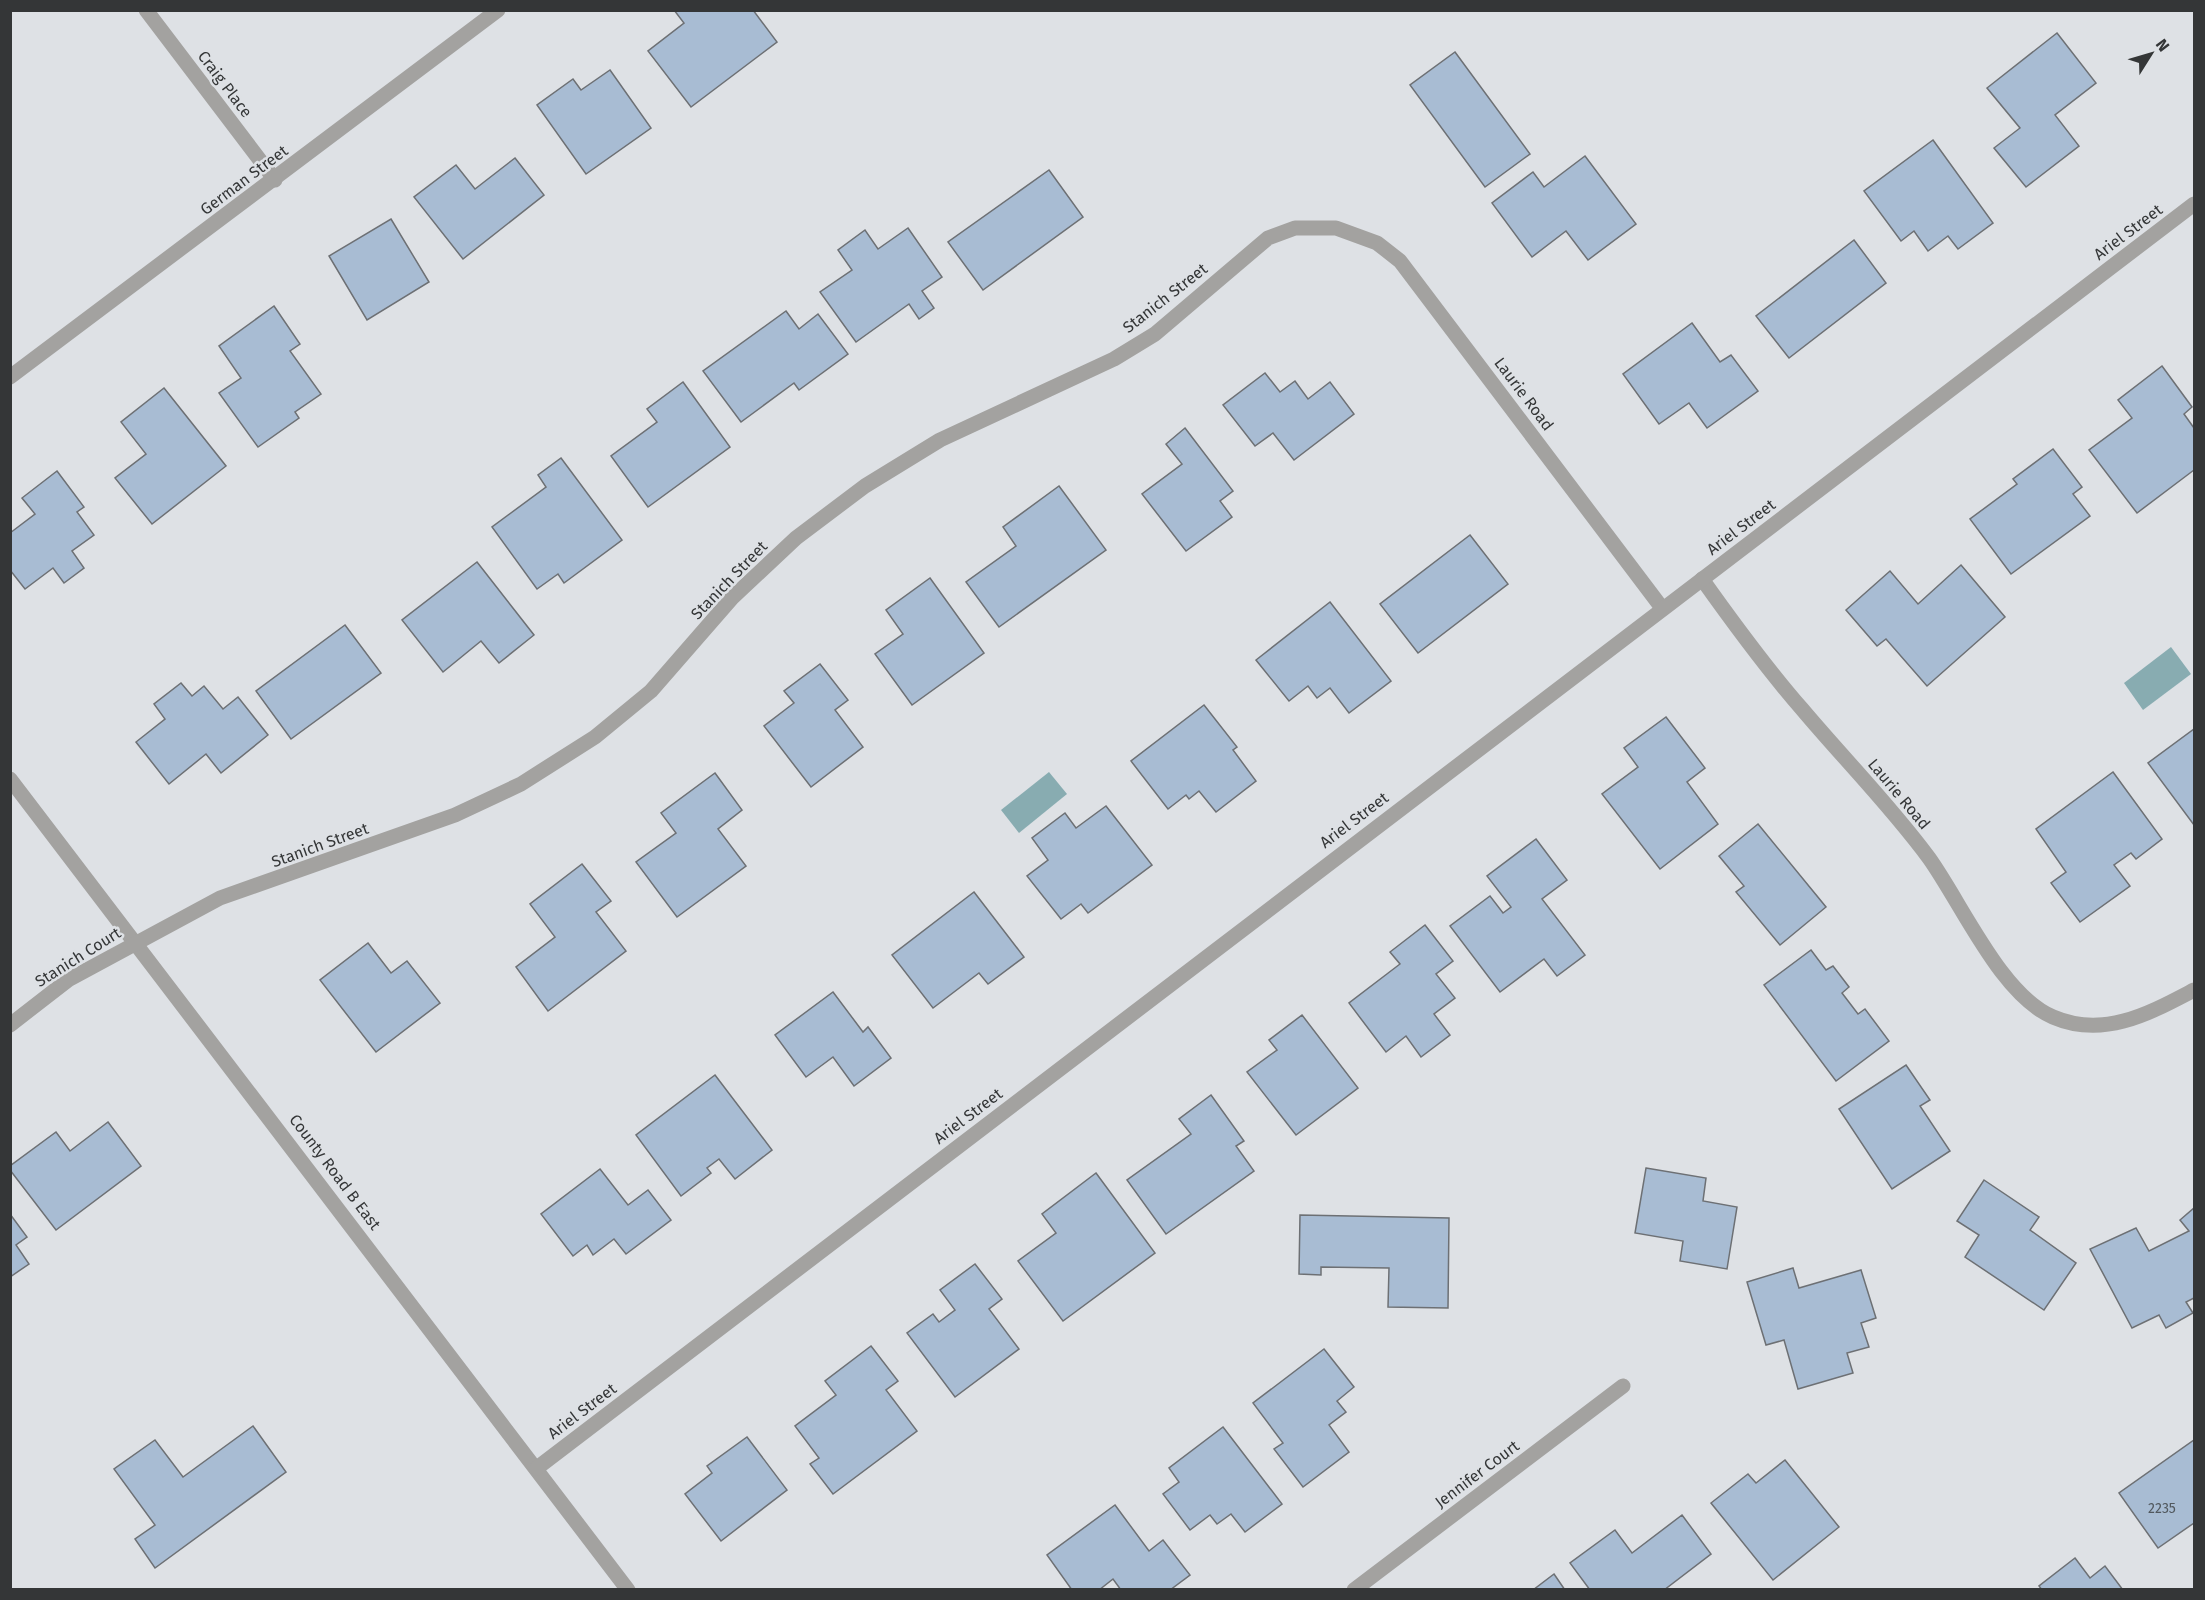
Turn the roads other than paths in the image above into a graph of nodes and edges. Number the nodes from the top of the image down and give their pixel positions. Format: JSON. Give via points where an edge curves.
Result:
{"nodes":[{"id":1,"x":146,"y":10,"type":"edge"},
{"id":2,"x":498,"y":10,"type":"edge"},
{"id":3,"x":275,"y":180,"type":"junction"},
{"id":4,"x":2194,"y":204,"type":"edge"},
{"id":5,"x":1336,"y":228,"type":"joint"},
{"id":6,"x":10,"y":377,"type":"edge"},
{"id":7,"x":1702,"y":579,"type":"junction"},
{"id":8,"x":1662,"y":608,"type":"junction"},
{"id":9,"x":10,"y":779,"type":"edge"},
{"id":10,"x":136,"y":941,"type":"junction"},
{"id":11,"x":2194,"y":990,"type":"edge"},
{"id":12,"x":10,"y":1025,"type":"edge"},
{"id":13,"x":1623,"y":1386,"type":"dead end"},
{"id":14,"x":537,"y":1468,"type":"junction"},
{"id":15,"x":628,"y":1590,"type":"edge"},
{"id":16,"x":1354,"y":1590,"type":"edge"}],
"edges":[{"from":1,"to":3,"type":"street","name":"Craig Place"},
{"from":2,"to":3,"type":"street","name":"German Street"},
{"from":3,"to":6,"type":"street","name":"German Street"},
{"from":4,"to":7,"type":"street","name":"Ariel Street"},
{"from":5,"to":8,"type":"street","name":"Laurie Road","via":[[1377,243],[1400,261]]},
{"from":5,"to":10,"type":"street","name":"Stanich Street","via":[[1295,228],[1268,238],[1155,334],[1114,359],[940,440],[865,486],[796,538],[732,598],[651,691],[595,737],[521,784],[455,815],[220,898]]},
{"from":7,"to":8,"type":"street","name":"Ariel Street"},
{"from":7,"to":11,"type":"street","name":"Laurie Road","via":[[1767,668],[1929,858],[2024,999],[2051,1017],[2104,1026],[2136,1019]]},
{"from":8,"to":14,"type":"street","name":"Ariel Street"},
{"from":9,"to":10,"type":"street","name":"County Road B East"},
{"from":10,"to":12,"type":"street","name":"Stanich Court","via":[[68,980]]},
{"from":10,"to":14,"type":"street","name":"County Road B East"},
{"from":13,"to":16,"type":"street","name":"Jennifer Court"},
{"from":14,"to":15,"type":"street","name":"County Road B East"}]}
